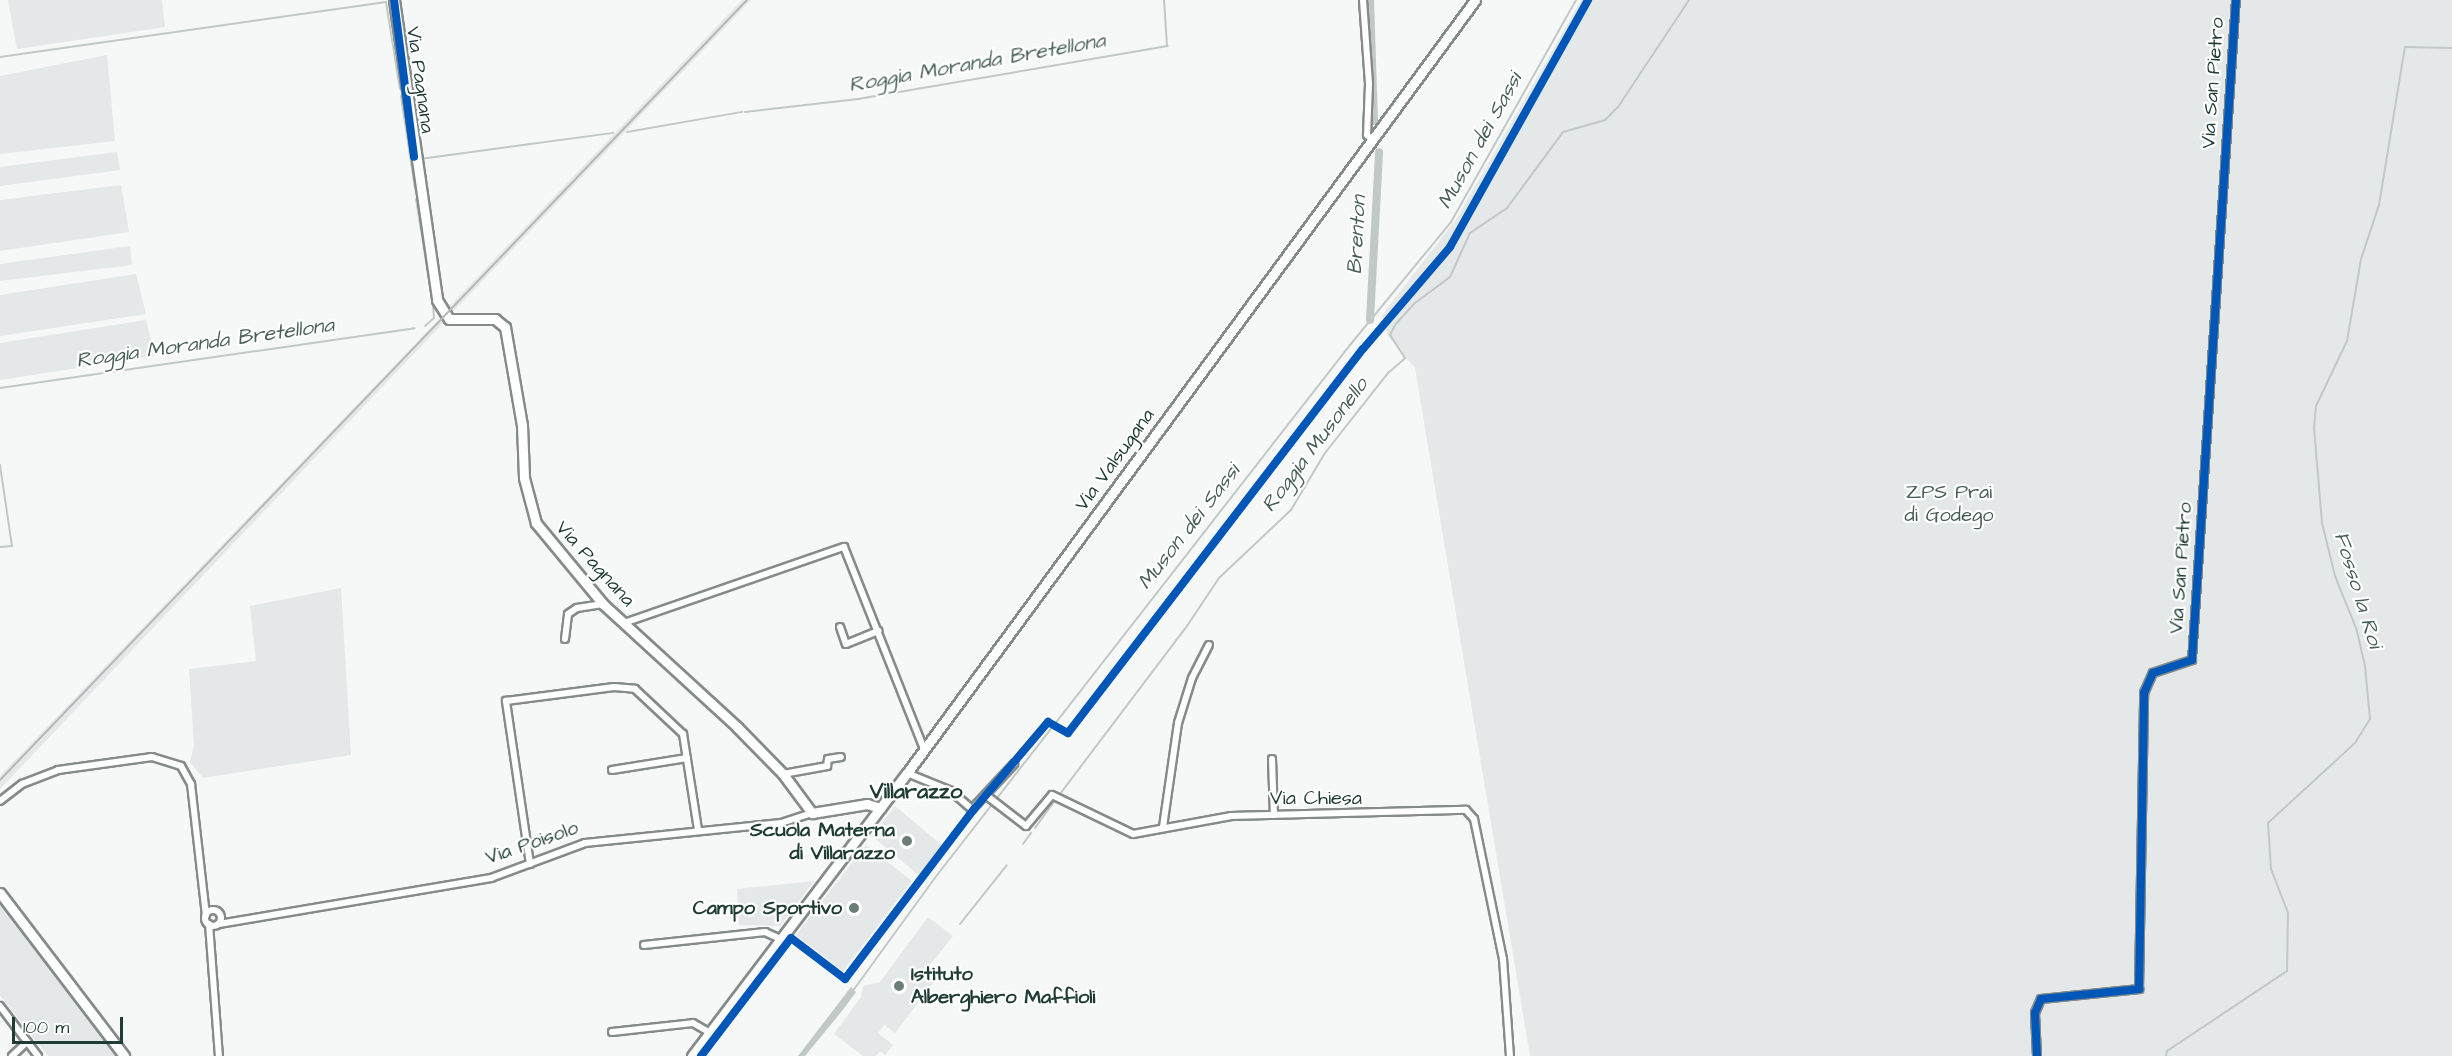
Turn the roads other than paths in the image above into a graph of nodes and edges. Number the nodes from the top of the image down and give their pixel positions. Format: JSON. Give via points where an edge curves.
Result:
{"nodes":[{"id":1,"x":394,"y":0,"type":"edge"},
{"id":2,"x":1363,"y":0,"type":"edge"},
{"id":3,"x":1475,"y":0,"type":"edge"},
{"id":4,"x":2236,"y":0,"type":"edge"},
{"id":5,"x":1372,"y":140,"type":"junction"},
{"id":6,"x":603,"y":604,"type":"junction"},
{"id":7,"x":624,"y":623,"type":"junction"},
{"id":8,"x":840,"y":627,"type":"dead end"},
{"id":9,"x":878,"y":631,"type":"junction"},
{"id":10,"x":565,"y":639,"type":"dead end"},
{"id":11,"x":1209,"y":645,"type":"dead end"},
{"id":12,"x":924,"y":749,"type":"junction"},
{"id":13,"x":841,"y":757,"type":"dead end"},
{"id":14,"x":687,"y":758,"type":"junction"},
{"id":15,"x":1272,"y":759,"type":"dead end"},
{"id":16,"x":1014,"y":764,"type":"dead end"},
{"id":17,"x":612,"y":770,"type":"dead end"},
{"id":18,"x":907,"y":773,"type":"junction"},
{"id":19,"x":783,"y":774,"type":"junction"},
{"id":20,"x":990,"y":798,"type":"junction"},
{"id":21,"x":0,"y":801,"type":"edge"},
{"id":22,"x":880,"y":808,"type":"junction"},
{"id":23,"x":812,"y":813,"type":"junction"},
{"id":24,"x":1274,"y":815,"type":"junction"},
{"id":25,"x":1163,"y":827,"type":"junction"},
{"id":26,"x":698,"y":830,"type":"junction"},
{"id":27,"x":530,"y":864,"type":"junction"},
{"id":28,"x":0,"y":893,"type":"edge"},
{"id":29,"x":205,"y":899,"type":"junction"},
{"id":30,"x":217,"y":912,"type":"junction"},
{"id":31,"x":206,"y":915,"type":"junction"},
{"id":32,"x":232,"y":920,"type":"junction"},
{"id":33,"x":214,"y":924,"type":"junction"},
{"id":34,"x":781,"y":939,"type":"junction"},
{"id":35,"x":644,"y":945,"type":"dead end"},
{"id":36,"x":0,"y":1006,"type":"edge"},
{"id":37,"x":612,"y":1032,"type":"dead end"},
{"id":38,"x":710,"y":1033,"type":"junction"},
{"id":39,"x":27,"y":1042,"type":"junction"},
{"id":40,"x":12,"y":1056,"type":"edge"},
{"id":41,"x":38,"y":1056,"type":"edge"},
{"id":42,"x":124,"y":1056,"type":"edge"},
{"id":43,"x":219,"y":1056,"type":"edge"},
{"id":44,"x":692,"y":1056,"type":"edge"},
{"id":45,"x":1510,"y":1056,"type":"edge"},
{"id":46,"x":2037,"y":1056,"type":"edge"}],
"edges":[{"from":1,"to":6,"type":"main road","name":"Via Pagnana","via":[[439,308],[455,321],[495,319],[505,327],[522,425],[524,478],[536,523]]},
{"from":2,"to":5,"type":"street","via":[[1369,84],[1367,135]]},
{"from":3,"to":5,"type":"main road","name":"Via Valsugana"},
{"from":4,"to":46,"type":"street","name":"Via San Pietro","via":[[2192,660],[2153,673],[2144,693],[2139,988],[2041,999],[2035,1013]]},
{"from":5,"to":12,"type":"main road","name":"Via Valsugana"},
{"from":6,"to":7,"type":"main road","name":"Via Pagnana"},
{"from":6,"to":10,"type":"street","via":[[577,608],[568,614]]},
{"from":7,"to":9,"type":"street","via":[[844,547]]},
{"from":7,"to":19,"type":"main road","name":"Via Pagnana"},
{"from":8,"to":9,"type":"street","via":[[846,644]]},
{"from":9,"to":12,"type":"street"},
{"from":11,"to":25,"type":"street","via":[[1192,678],[1178,723]]},
{"from":12,"to":18,"type":"main road","name":"Via Valsugana"},
{"from":13,"to":19,"type":"street","via":[[828,759],[826,766]]},
{"from":14,"to":17,"type":"street"},
{"from":14,"to":26,"type":"street"},
{"from":14,"to":27,"type":"street","via":[[683,734],[635,688],[614,687],[506,701]]},
{"from":15,"to":24,"type":"street"},
{"from":16,"to":20,"type":"street"},
{"from":18,"to":20,"type":"street","via":[[951,791],[972,809]]},
{"from":18,"to":22,"type":"main road","name":"Via Valsugana"},
{"from":19,"to":23,"type":"main road","name":"Via Pagnana"},
{"from":20,"to":25,"type":"street","name":"Via Chiesa","via":[[1026,826],[1052,795],[1123,832],[1139,834]]},
{"from":21,"to":29,"type":"street","via":[[22,784],[58,770],[152,757],[181,766],[191,784]]},
{"from":22,"to":23,"type":"main road","name":"Via Poisolo","via":[[867,804]]},
{"from":22,"to":34,"type":"main road","name":"Via Valsugana"},
{"from":23,"to":26,"type":"street","name":"Via Poisolo","via":[[781,823]]},
{"from":24,"to":25,"type":"street","name":"Via Chiesa","via":[[1231,816]]},
{"from":24,"to":45,"type":"street","name":"Via Chiesa","via":[[1459,809],[1470,812],[1503,959]]},
{"from":26,"to":27,"type":"street","name":"Via Poisolo","via":[[585,843]]},
{"from":27,"to":32,"type":"street","name":"Via Poisolo","via":[[465,883]]},
{"from":28,"to":42,"type":"main road"},
{"from":29,"to":30,"type":"street"},
{"from":29,"to":31,"type":"street"},
{"from":30,"to":31,"type":"street"},
{"from":30,"to":32,"type":"street"},
{"from":30,"to":33,"type":"street"},
{"from":31,"to":33,"type":"street"},
{"from":32,"to":33,"type":"street","name":"Via Poisolo"},
{"from":33,"to":43,"type":"street","via":[[209,934]]},
{"from":34,"to":35,"type":"street","via":[[765,932]]},
{"from":34,"to":38,"type":"main road","name":"Via Valsugana"},
{"from":36,"to":39,"type":"street"},
{"from":37,"to":38,"type":"street","via":[[693,1023]]},
{"from":38,"to":44,"type":"main road","name":"Via Valsugana"},
{"from":39,"to":40,"type":"street"},
{"from":39,"to":41,"type":"street"}]}
